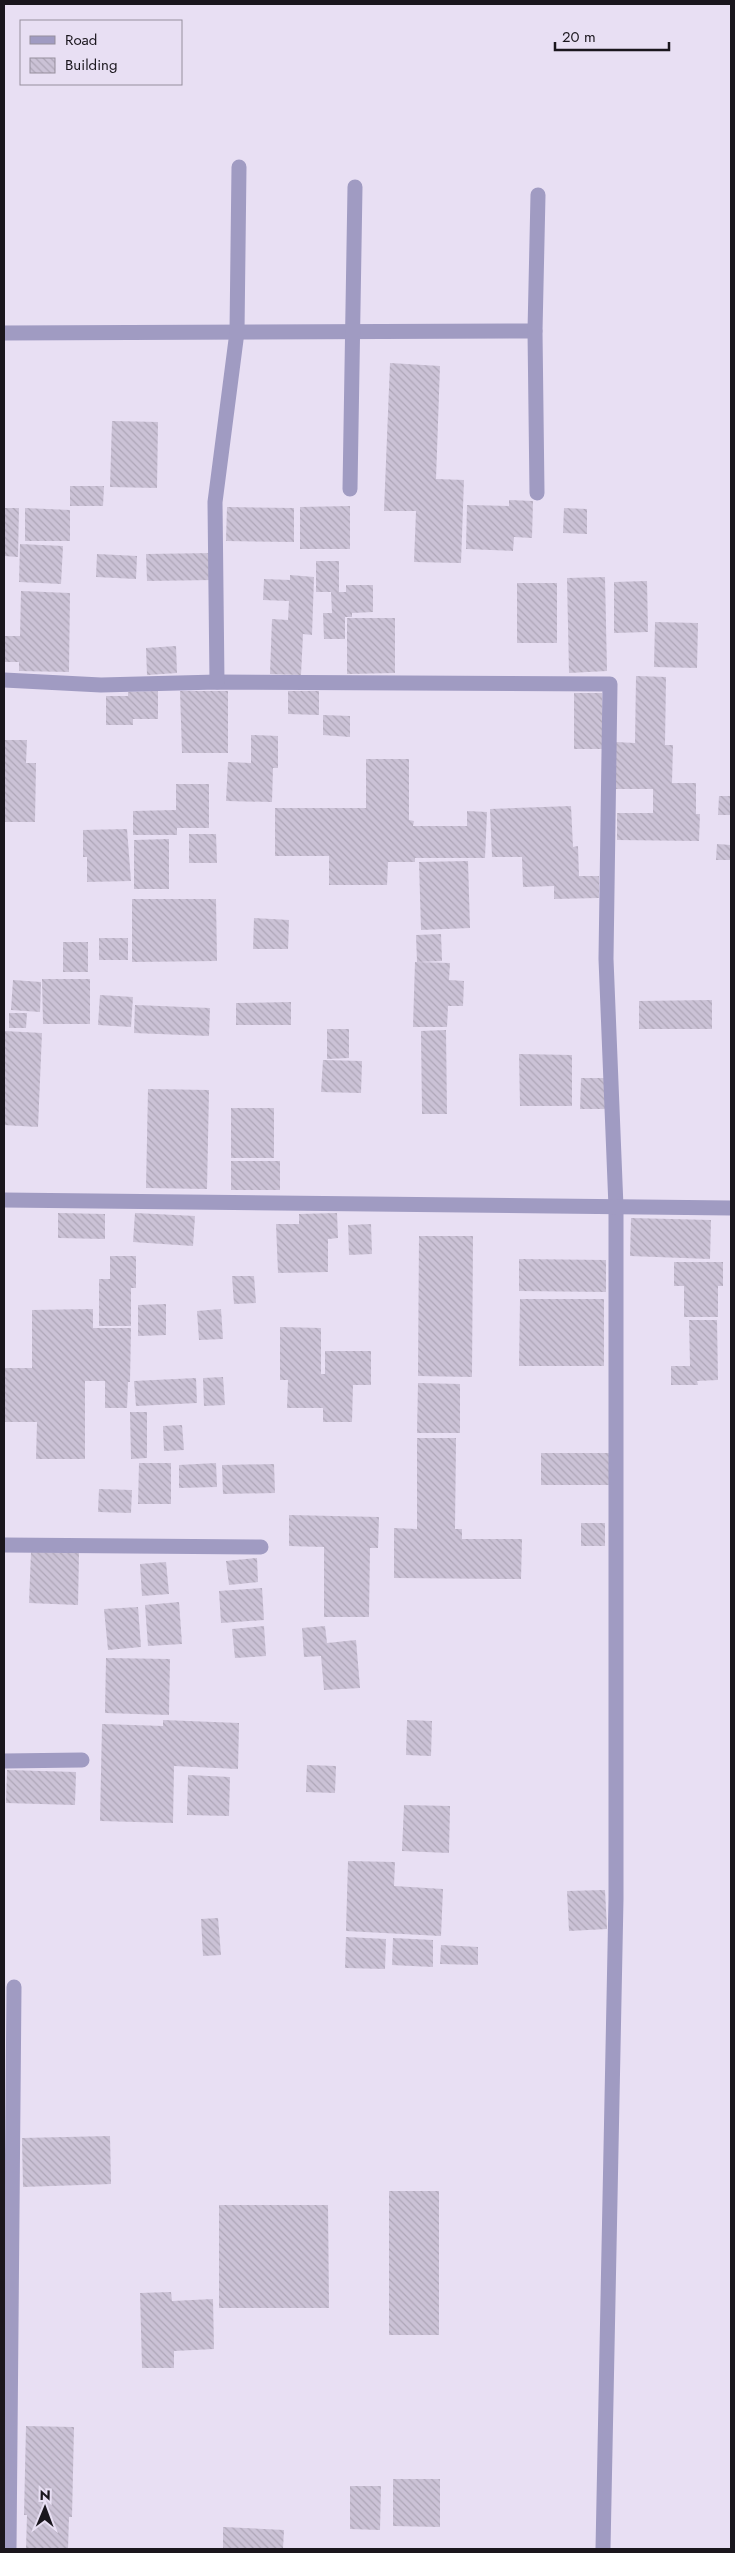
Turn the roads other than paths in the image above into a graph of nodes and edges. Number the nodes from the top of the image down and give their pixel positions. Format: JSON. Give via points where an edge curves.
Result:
{"nodes":[{"id":1,"x":239,"y":167,"type":"dead end"},
{"id":2,"x":355,"y":187,"type":"dead end"},
{"id":3,"x":538,"y":195,"type":"dead end"},
{"id":4,"x":354,"y":331,"type":"junction"},
{"id":5,"x":535,"y":331,"type":"junction"},
{"id":6,"x":237,"y":332,"type":"junction"},
{"id":7,"x":4,"y":333,"type":"edge"},
{"id":8,"x":350,"y":489,"type":"dead end"},
{"id":9,"x":537,"y":492,"type":"dead end"},
{"id":10,"x":4,"y":680,"type":"edge"},
{"id":11,"x":218,"y":682,"type":"junction"},
{"id":12,"x":4,"y":1200,"type":"edge"},
{"id":13,"x":616,"y":1207,"type":"junction"},
{"id":14,"x":731,"y":1208,"type":"edge"},
{"id":15,"x":4,"y":1545,"type":"edge"},
{"id":16,"x":261,"y":1547,"type":"dead end"},
{"id":17,"x":82,"y":1760,"type":"dead end"},
{"id":18,"x":4,"y":1761,"type":"edge"},
{"id":19,"x":14,"y":1987,"type":"dead end"},
{"id":20,"x":8,"y":2197,"type":"edge"},
{"id":21,"x":8,"y":2549,"type":"edge"},
{"id":22,"x":604,"y":2549,"type":"edge"}],
"edges":[{"from":1,"to":6,"type":"street"},
{"from":2,"to":4,"type":"street"},
{"from":3,"to":5,"type":"street"},
{"from":4,"to":5,"type":"street"},
{"from":4,"to":6,"type":"street"},
{"from":4,"to":8,"type":"street"},
{"from":5,"to":9,"type":"street"},
{"from":6,"to":7,"type":"street"},
{"from":6,"to":11,"type":"street","via":[[214,502]]},
{"from":10,"to":11,"type":"street","via":[[101,685]]},
{"from":11,"to":13,"type":"street","via":[[610,684],[606,959]]},
{"from":12,"to":13,"type":"street"},
{"from":13,"to":14,"type":"street"},
{"from":13,"to":22,"type":"street","via":[[616,1899]]},
{"from":15,"to":16,"type":"street"},
{"from":17,"to":18,"type":"street"},
{"from":19,"to":20,"type":"street"},
{"from":20,"to":21,"type":"street"}]}
